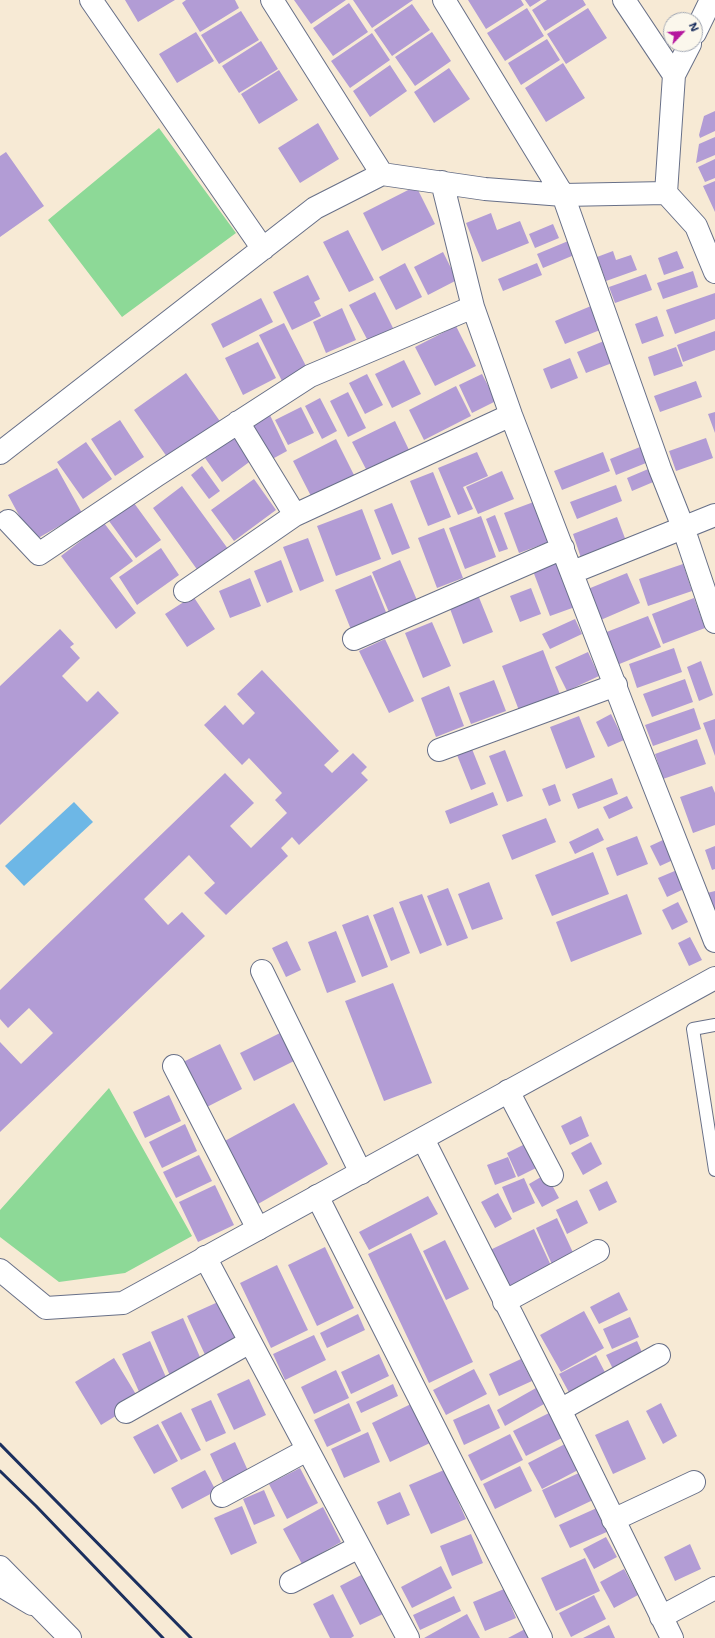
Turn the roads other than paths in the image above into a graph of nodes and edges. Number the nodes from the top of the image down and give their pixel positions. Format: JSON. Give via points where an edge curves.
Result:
{"nodes":[{"id":1,"x":91,"y":0,"type":"edge"},
{"id":2,"x":272,"y":0,"type":"edge"},
{"id":3,"x":444,"y":0,"type":"edge"},
{"id":4,"x":624,"y":0,"type":"edge"},
{"id":5,"x":711,"y":0,"type":"edge"},
{"id":6,"x":703,"y":16,"type":"edge"},
{"id":7,"x":686,"y":52,"type":"edge"},
{"id":8,"x":674,"y":75,"type":"junction"},
{"id":9,"x":382,"y":174,"type":"junction"},
{"id":10,"x":442,"y":182,"type":"junction"},
{"id":11,"x":666,"y":193,"type":"junction"},
{"id":12,"x":563,"y":195,"type":"junction"},
{"id":13,"x":263,"y":249,"type":"junction"},
{"id":14,"x":715,"y":272,"type":"edge"},
{"id":15,"x":473,"y":306,"type":"junction"},
{"id":16,"x":512,"y":415,"type":"junction"},
{"id":17,"x":238,"y":422,"type":"junction"},
{"id":18,"x":0,"y":453,"type":"edge"},
{"id":19,"x":295,"y":515,"type":"junction"},
{"id":20,"x":715,"y":515,"type":"edge"},
{"id":21,"x":3,"y":517,"type":"edge"},
{"id":22,"x":683,"y":527,"type":"junction"},
{"id":23,"x":563,"y":548,"type":"junction"},
{"id":24,"x":573,"y":572,"type":"junction"},
{"id":25,"x":185,"y":591,"type":"dead end"},
{"id":26,"x":715,"y":622,"type":"edge"},
{"id":27,"x":354,"y":639,"type":"dead end"},
{"id":28,"x":616,"y":685,"type":"junction"},
{"id":29,"x":439,"y":750,"type":"dead end"},
{"id":30,"x":715,"y":941,"type":"edge"},
{"id":31,"x":262,"y":971,"type":"dead end"},
{"id":32,"x":715,"y":978,"type":"edge"},
{"id":33,"x":715,"y":1025,"type":"edge"},
{"id":34,"x":174,"y":1066,"type":"dead end"},
{"id":35,"x":508,"y":1091,"type":"junction"},
{"id":36,"x":423,"y":1139,"type":"junction"},
{"id":37,"x":715,"y":1170,"type":"edge"},
{"id":38,"x":361,"y":1173,"type":"junction"},
{"id":39,"x":552,"y":1175,"type":"dead end"},
{"id":40,"x":317,"y":1196,"type":"junction"},
{"id":41,"x":258,"y":1229,"type":"junction"},
{"id":42,"x":598,"y":1251,"type":"dead end"},
{"id":43,"x":205,"y":1257,"type":"junction"},
{"id":44,"x":0,"y":1270,"type":"edge"},
{"id":45,"x":504,"y":1302,"type":"junction"},
{"id":46,"x":250,"y":1342,"type":"junction"},
{"id":47,"x":659,"y":1355,"type":"dead end"},
{"id":48,"x":560,"y":1410,"type":"junction"},
{"id":49,"x":126,"y":1412,"type":"dead end"},
{"id":50,"x":307,"y":1450,"type":"junction"},
{"id":51,"x":694,"y":1482,"type":"dead end"},
{"id":52,"x":222,"y":1496,"type":"dead end"},
{"id":53,"x":613,"y":1520,"type":"junction"},
{"id":54,"x":359,"y":1547,"type":"junction"},
{"id":55,"x":0,"y":1567,"type":"edge"},
{"id":56,"x":291,"y":1582,"type":"dead end"},
{"id":57,"x":0,"y":1586,"type":"edge"},
{"id":58,"x":715,"y":1588,"type":"edge"},
{"id":59,"x":38,"y":1607,"type":"junction"},
{"id":60,"x":661,"y":1617,"type":"junction"},
{"id":61,"x":70,"y":1638,"type":"edge"},
{"id":62,"x":408,"y":1638,"type":"edge"},
{"id":63,"x":541,"y":1638,"type":"edge"},
{"id":64,"x":672,"y":1638,"type":"edge"}],
"edges":[{"from":1,"to":13,"type":"street"},
{"from":2,"to":9,"type":"street"},
{"from":3,"to":12,"type":"street"},
{"from":4,"to":8,"type":"street"},
{"from":5,"to":6,"type":"street"},
{"from":7,"to":8,"type":"street"},
{"from":8,"to":11,"type":"street"},
{"from":9,"to":10,"type":"street"},
{"from":9,"to":13,"type":"street","via":[[315,208]]},
{"from":10,"to":12,"type":"street","via":[[485,189]]},
{"from":10,"to":15,"type":"street"},
{"from":11,"to":12,"type":"street"},
{"from":11,"to":14,"type":"street","via":[[696,226]]},
{"from":12,"to":22,"type":"street"},
{"from":13,"to":18,"type":"street"},
{"from":15,"to":16,"type":"street"},
{"from":15,"to":17,"type":"street","via":[[310,376]]},
{"from":16,"to":19,"type":"street"},
{"from":16,"to":23,"type":"street"},
{"from":17,"to":19,"type":"street"},
{"from":17,"to":21,"type":"street","via":[[39,554]]},
{"from":19,"to":25,"type":"street"},
{"from":20,"to":22,"type":"street"},
{"from":22,"to":24,"type":"street"},
{"from":22,"to":26,"type":"street"},
{"from":23,"to":24,"type":"street"},
{"from":23,"to":27,"type":"street"},
{"from":24,"to":28,"type":"street"},
{"from":28,"to":29,"type":"street"},
{"from":28,"to":30,"type":"street"},
{"from":31,"to":38,"type":"street"},
{"from":32,"to":35,"type":"street"},
{"from":33,"to":37,"type":"lane","via":[[693,1029]]},
{"from":34,"to":41,"type":"street"},
{"from":35,"to":36,"type":"street"},
{"from":35,"to":39,"type":"street"},
{"from":36,"to":38,"type":"street"},
{"from":36,"to":45,"type":"street"},
{"from":38,"to":40,"type":"street"},
{"from":40,"to":41,"type":"street"},
{"from":40,"to":63,"type":"street"},
{"from":41,"to":43,"type":"street"},
{"from":42,"to":45,"type":"street"},
{"from":43,"to":44,"type":"street","via":[[123,1303],[46,1308]]},
{"from":43,"to":46,"type":"street"},
{"from":45,"to":48,"type":"street"},
{"from":46,"to":49,"type":"street"},
{"from":46,"to":50,"type":"street"},
{"from":47,"to":48,"type":"street"},
{"from":48,"to":53,"type":"street"},
{"from":50,"to":52,"type":"street"},
{"from":50,"to":54,"type":"street"},
{"from":51,"to":53,"type":"street"},
{"from":53,"to":60,"type":"street"},
{"from":54,"to":56,"type":"street"},
{"from":54,"to":62,"type":"street"},
{"from":55,"to":59,"type":"street"},
{"from":57,"to":59,"type":"street"},
{"from":58,"to":60,"type":"street"},
{"from":59,"to":61,"type":"street"},
{"from":60,"to":64,"type":"street"}]}
